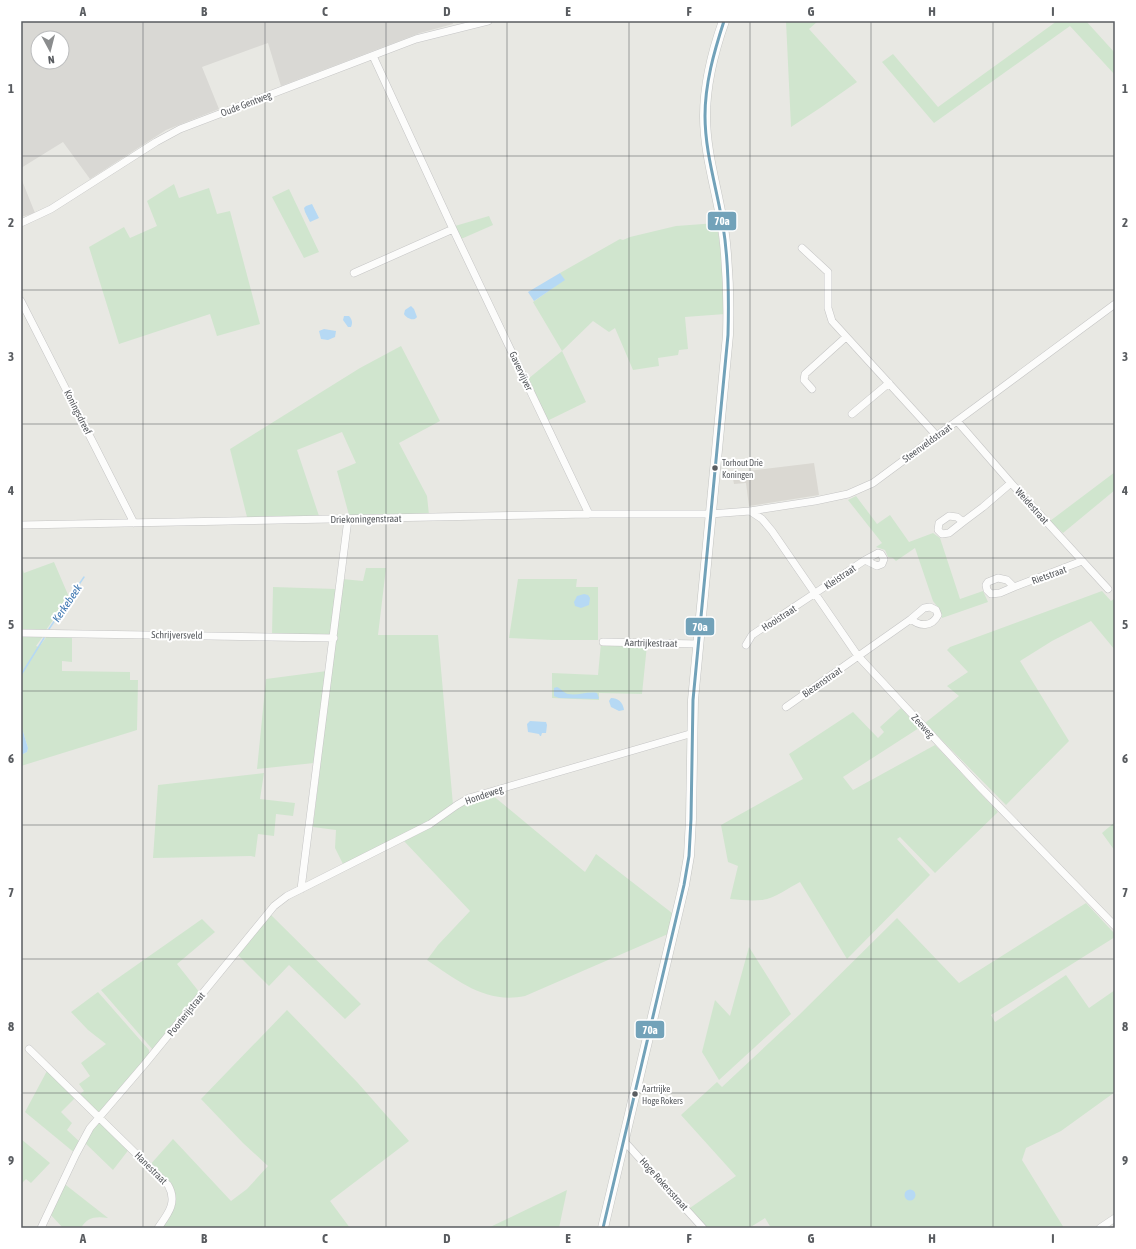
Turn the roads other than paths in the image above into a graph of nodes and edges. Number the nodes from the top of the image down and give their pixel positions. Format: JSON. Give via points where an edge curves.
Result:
{"nodes":[{"id":1,"x":488,"y":21,"type":"edge"},
{"id":2,"x":724,"y":21,"type":"edge"},
{"id":3,"x":373,"y":56,"type":"junction"},
{"id":4,"x":21,"y":223,"type":"edge"},
{"id":5,"x":453,"y":229,"type":"junction"},
{"id":6,"x":802,"y":248,"type":"dead end"},
{"id":7,"x":354,"y":273,"type":"dead end"},
{"id":8,"x":21,"y":301,"type":"edge"},
{"id":9,"x":1115,"y":304,"type":"edge"},
{"id":10,"x":846,"y":337,"type":"junction"},
{"id":11,"x":889,"y":383,"type":"junction"},
{"id":12,"x":812,"y":389,"type":"dead end"},
{"id":13,"x":852,"y":414,"type":"dead end"},
{"id":14,"x":957,"y":421,"type":"junction"},
{"id":15,"x":937,"y":436,"type":"junction"},
{"id":16,"x":1011,"y":483,"type":"junction"},
{"id":17,"x":750,"y":511,"type":"junction"},
{"id":18,"x":589,"y":514,"type":"junction"},
{"id":19,"x":710,"y":514,"type":"junction"},
{"id":20,"x":348,"y":519,"type":"junction"},
{"id":21,"x":964,"y":522,"type":"dead end"},
{"id":22,"x":134,"y":523,"type":"junction"},
{"id":23,"x":21,"y":525,"type":"edge"},
{"id":24,"x":866,"y":560,"type":"dead end"},
{"id":25,"x":1082,"y":561,"type":"junction"},
{"id":26,"x":1014,"y":587,"type":"dead end"},
{"id":27,"x":1108,"y":589,"type":"dead end"},
{"id":28,"x":815,"y":594,"type":"junction"},
{"id":29,"x":911,"y":619,"type":"dead end"},
{"id":30,"x":21,"y":633,"type":"edge"},
{"id":31,"x":334,"y":638,"type":"junction"},
{"id":32,"x":603,"y":642,"type":"dead end"},
{"id":33,"x":698,"y":644,"type":"junction"},
{"id":34,"x":746,"y":645,"type":"dead end"},
{"id":35,"x":858,"y":656,"type":"junction"},
{"id":36,"x":786,"y":707,"type":"dead end"},
{"id":37,"x":693,"y":733,"type":"junction"},
{"id":38,"x":302,"y":889,"type":"junction"},
{"id":39,"x":272,"y":909,"type":"joint"},
{"id":40,"x":1115,"y":926,"type":"edge"},
{"id":41,"x":29,"y":1049,"type":"dead end"},
{"id":42,"x":98,"y":1117,"type":"junction"},
{"id":43,"x":624,"y":1141,"type":"junction"},
{"id":44,"x":1115,"y":1218,"type":"edge"},
{"id":45,"x":41,"y":1228,"type":"edge"},
{"id":46,"x":158,"y":1228,"type":"edge"},
{"id":47,"x":604,"y":1228,"type":"edge"},
{"id":48,"x":703,"y":1228,"type":"edge"},
{"id":49,"x":1100,"y":1228,"type":"edge"}],
"edges":[{"from":1,"to":3,"type":"street","name":"Oude Gentweg","via":[[416,39]]},
{"from":2,"to":19,"type":"street","via":[[707,84],[705,117],[725,242],[729,310]]},
{"from":3,"to":4,"type":"street","name":"Oude Gentweg","via":[[171,133],[51,209]]},
{"from":3,"to":5,"type":"street","name":"Gavervijver"},
{"from":5,"to":7,"type":"street"},
{"from":5,"to":18,"type":"street","name":"Gavervijver"},
{"from":6,"to":10,"type":"street","via":[[828,272],[828,308],[832,321]]},
{"from":8,"to":22,"type":"street","name":"Koningsdreef"},
{"from":9,"to":14,"type":"street","name":"Steenveldstraat"},
{"from":10,"to":11,"type":"street"},
{"from":10,"to":12,"type":"street","via":[[805,374],[804,380]]},
{"from":11,"to":13,"type":"street"},
{"from":11,"to":15,"type":"street"},
{"from":14,"to":15,"type":"street","name":"Steenveldstraat"},
{"from":14,"to":16,"type":"street","name":"Weidestraat"},
{"from":15,"to":17,"type":"street","name":"Steenveldstraat","via":[[866,487],[815,501]]},
{"from":16,"to":21,"type":"street"},
{"from":16,"to":25,"type":"street","name":"Weidestraat"},
{"from":17,"to":19,"type":"street","name":"Steenveldstraat"},
{"from":17,"to":28,"type":"street","name":"Zeeweg","via":[[762,519]]},
{"from":18,"to":19,"type":"street","name":"Driekoningenstraat"},
{"from":18,"to":20,"type":"street","name":"Driekoningenstraat"},
{"from":19,"to":33,"type":"street"},
{"from":20,"to":22,"type":"street","name":"Driekoningenstraat"},
{"from":20,"to":31,"type":"street"},
{"from":22,"to":23,"type":"street","name":"Driekoningenstraat"},
{"from":24,"to":28,"type":"street","name":"Kleistraat"},
{"from":25,"to":26,"type":"street","name":"Rietstraat"},
{"from":25,"to":27,"type":"street","name":"Weidestraat"},
{"from":28,"to":34,"type":"street","name":"Hooistraat","via":[[752,635]]},
{"from":28,"to":35,"type":"street","name":"Zeeweg"},
{"from":29,"to":35,"type":"street","name":"Biezenstraat"},
{"from":30,"to":31,"type":"street","name":"Schrijversveld"},
{"from":31,"to":38,"type":"street"},
{"from":32,"to":33,"type":"street","name":"Aartrijkestraat"},
{"from":33,"to":37,"type":"street"},
{"from":35,"to":36,"type":"street","name":"Biezenstraat"},
{"from":35,"to":40,"type":"street","name":"Zeeweg"},
{"from":37,"to":38,"type":"street","name":"Hondeweg","via":[[469,798],[430,824]]},
{"from":37,"to":43,"type":"street","via":[[689,856]]},
{"from":38,"to":39,"type":"street","name":"Hondeweg","via":[[287,896]]},
{"from":39,"to":42,"type":"street","name":"Poorterijstraat"},
{"from":41,"to":42,"type":"street"},
{"from":42,"to":45,"type":"street","name":"Poorterijstraat","via":[[76,1154]]},
{"from":42,"to":46,"type":"street","name":"Hanestraat","via":[[163,1179],[171,1190],[171,1206]]},
{"from":43,"to":47,"type":"street"},
{"from":43,"to":48,"type":"street","name":"Hoge Rokersstraat"},
{"from":44,"to":49,"type":"street"}]}
